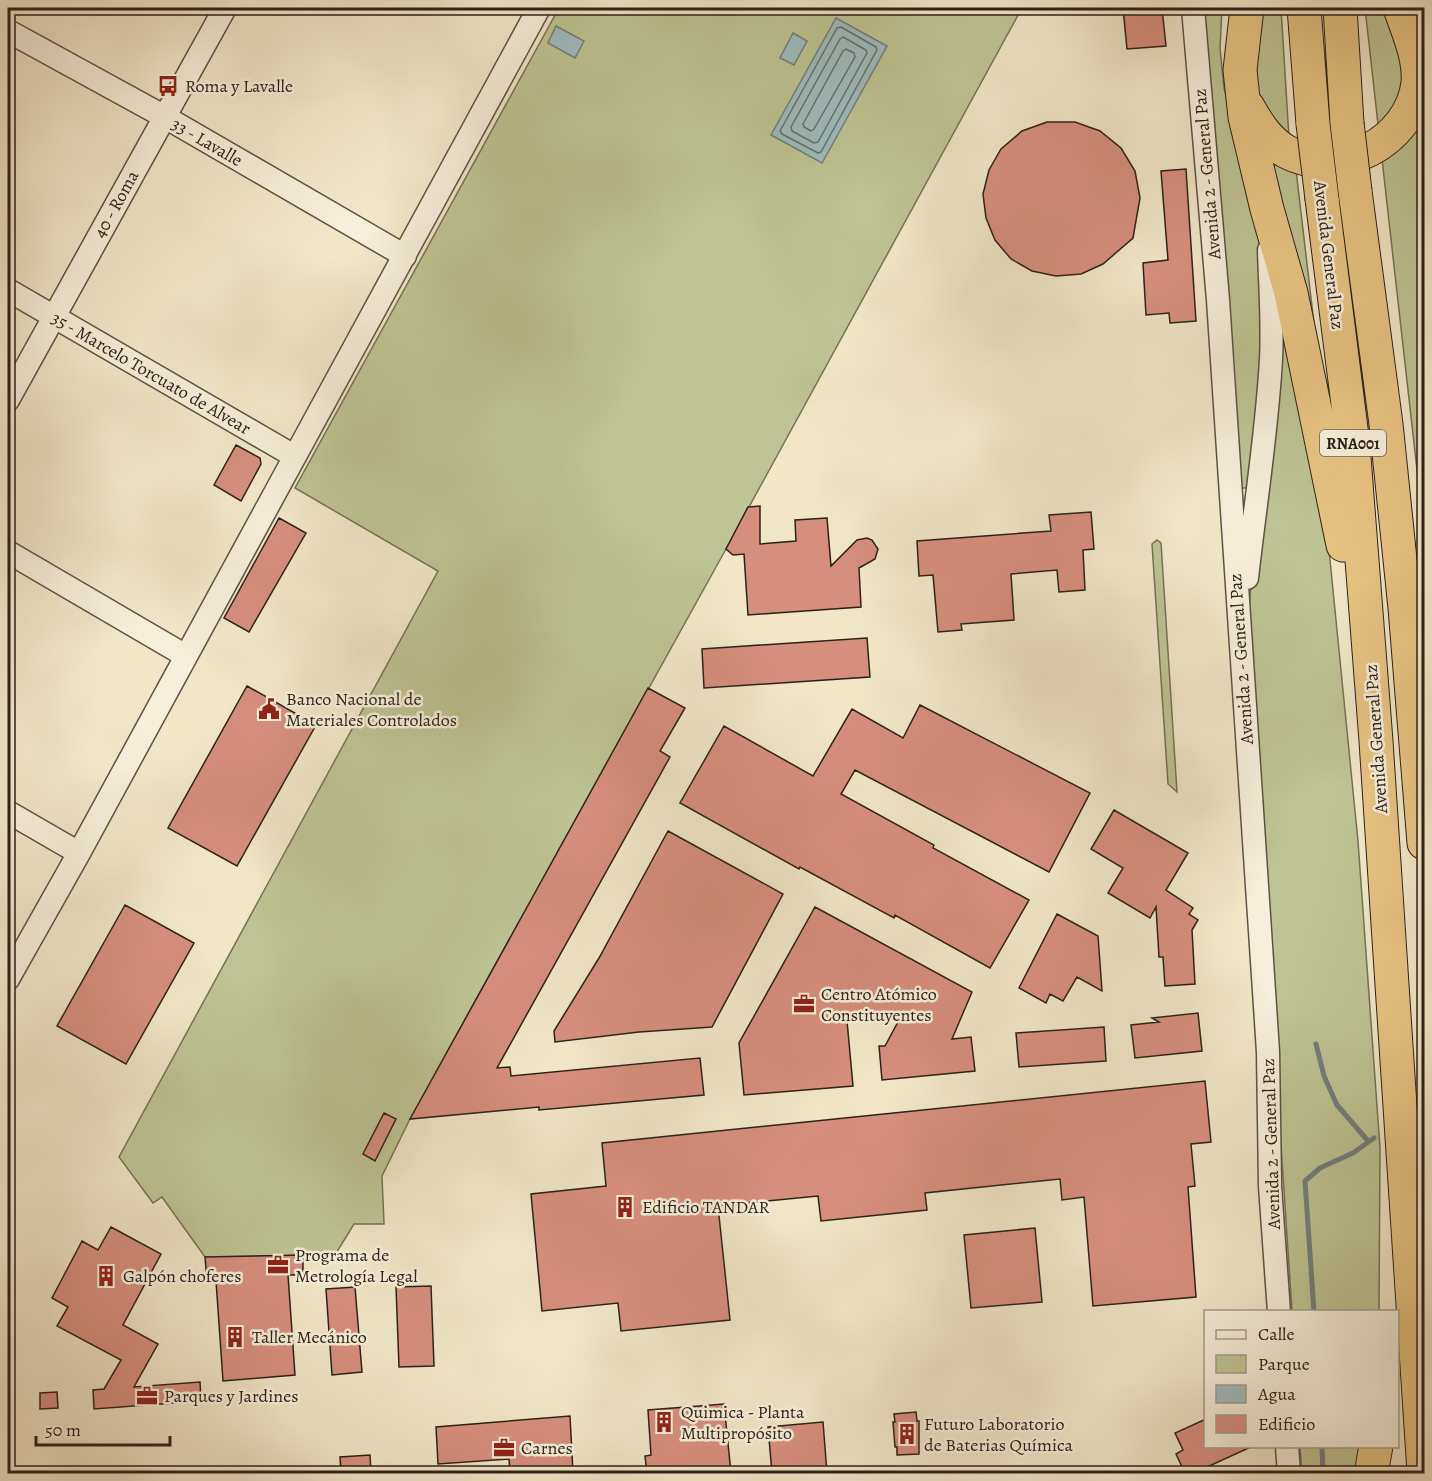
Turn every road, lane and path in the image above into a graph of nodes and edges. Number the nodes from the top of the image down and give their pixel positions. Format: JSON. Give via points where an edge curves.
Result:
{"nodes":[{"id":1,"x":225,"y":8,"type":"edge"},
{"id":2,"x":1193,"y":8,"type":"edge"},
{"id":3,"x":1231,"y":8,"type":"edge"},
{"id":4,"x":1247,"y":8,"type":"edge"},
{"id":5,"x":1304,"y":8,"type":"edge"},
{"id":6,"x":1340,"y":8,"type":"edge"},
{"id":7,"x":1400,"y":8,"type":"edge"},
{"id":8,"x":530,"y":11,"type":"edge"},
{"id":9,"x":8,"y":31,"type":"edge"},
{"id":10,"x":1241,"y":60,"type":"junction"},
{"id":11,"x":1243,"y":94,"type":"junction"},
{"id":12,"x":165,"y":117,"type":"junction"},
{"id":13,"x":1267,"y":209,"type":"junction"},
{"id":14,"x":405,"y":256,"type":"junction"},
{"id":15,"x":8,"y":290,"type":"edge"},
{"id":16,"x":54,"y":316,"type":"junction"},
{"id":17,"x":8,"y":400,"type":"edge"},
{"id":18,"x":294,"y":456,"type":"junction"},
{"id":19,"x":8,"y":552,"type":"edge"},
{"id":20,"x":1240,"y":639,"type":"junction"},
{"id":21,"x":186,"y":656,"type":"junction"},
{"id":22,"x":1372,"y":688,"type":"junction"},
{"id":23,"x":8,"y":812,"type":"edge"},
{"id":24,"x":1425,"y":843,"type":"edge"},
{"id":25,"x":79,"y":853,"type":"junction"},
{"id":26,"x":8,"y":979,"type":"edge"},
{"id":27,"x":1407,"y":1206,"type":"junction"},
{"id":28,"x":1278,"y":1310,"type":"edge"},
{"id":29,"x":1394,"y":1310,"type":"edge"},
{"id":30,"x":1287,"y":1448,"type":"edge"},
{"id":31,"x":1376,"y":1448,"type":"edge"},
{"id":32,"x":1289,"y":1473,"type":"edge"},
{"id":33,"x":1371,"y":1473,"type":"edge"},
{"id":34,"x":1425,"y":1473,"type":"edge"}],
"edges":[{"from":1,"to":12,"type":"street","name":"40 - Roma"},
{"from":2,"to":20,"type":"street","name":"Avenida 2 - General Paz","via":[[1218,300]]},
{"from":3,"to":10,"type":"highway"},
{"from":4,"to":10,"type":"highway"},
{"from":5,"to":22,"type":"highway","name":"Avenida General Paz","number":"RNA001","bridge":true,"via":[[1313,124],[1353,444]]},
{"from":6,"to":24,"type":"highway","name":"Avenida General Paz","number":"RNA001","bridge":true,"via":[[1347,123],[1386,424]]},
{"from":7,"to":11,"type":"highway","via":[[1417,61],[1416,90],[1404,120],[1366,152],[1345,159],[1322,160],[1288,152],[1262,130]]},
{"from":8,"to":14,"type":"street"},
{"from":9,"to":12,"type":"street","name":"33 - Lavalle"},
{"from":10,"to":11,"type":"highway"},
{"from":11,"to":13,"type":"highway"},
{"from":12,"to":14,"type":"street","name":"33 - Lavalle"},
{"from":12,"to":16,"type":"street","name":"40 - Roma"},
{"from":13,"to":20,"type":"street","via":[[1271,361]]},
{"from":13,"to":22,"type":"highway","via":[[1293,305]]},
{"from":14,"to":18,"type":"street"},
{"from":15,"to":16,"type":"street","name":"35 - Marcelo Torcuato de Alvear"},
{"from":16,"to":17,"type":"street","name":"40 - Roma"},
{"from":16,"to":18,"type":"street","name":"35 - Marcelo Torcuato de Alvear"},
{"from":18,"to":21,"type":"street"},
{"from":19,"to":21,"type":"street"},
{"from":20,"to":28,"type":"street","name":"Avenida 2 - General Paz","via":[[1268,1052],[1270,1186]]},
{"from":21,"to":25,"type":"street"},
{"from":22,"to":27,"type":"highway","name":"Avenida General Paz","number":"RNA001"},
{"from":23,"to":25,"type":"street"},
{"from":25,"to":26,"type":"street"},
{"from":27,"to":29,"type":"highway"},
{"from":27,"to":34,"type":"highway","name":"Avenida General Paz","number":"RNA001"},
{"from":30,"to":32,"type":"street"},
{"from":31,"to":33,"type":"highway"}]}
